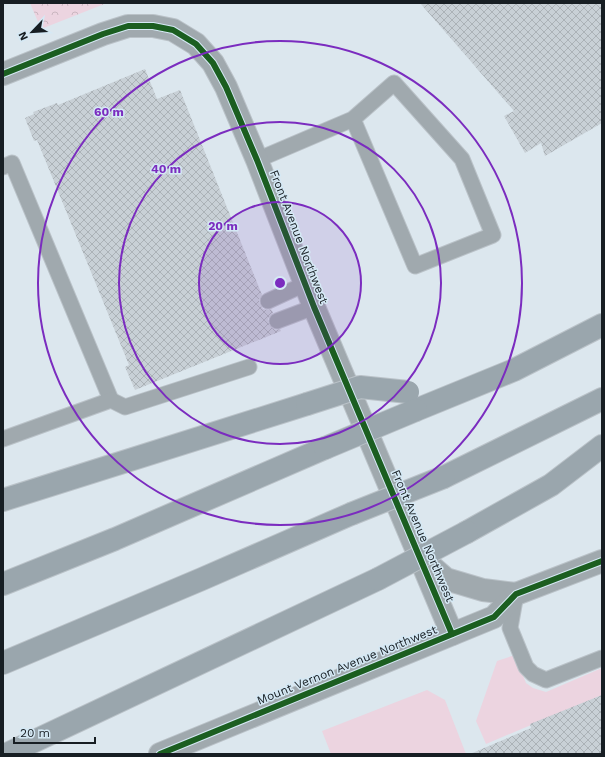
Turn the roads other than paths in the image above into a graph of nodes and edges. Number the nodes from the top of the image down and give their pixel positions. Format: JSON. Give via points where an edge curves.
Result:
{"nodes":[{"id":1,"x":3,"y":74,"type":"edge"},
{"id":2,"x":353,"y":119,"type":"junction"},
{"id":3,"x":257,"y":160,"type":"junction"},
{"id":4,"x":3,"y":167,"type":"edge"},
{"id":5,"x":305,"y":284,"type":"junction"},
{"id":6,"x":268,"y":301,"type":"dead end"},
{"id":7,"x":314,"y":307,"type":"junction"},
{"id":8,"x":277,"y":321,"type":"dead end"},
{"id":9,"x":602,"y":325,"type":"edge"},
{"id":10,"x":249,"y":367,"type":"dead end"},
{"id":11,"x":602,"y":399,"type":"edge"},
{"id":12,"x":111,"y":400,"type":"junction"},
{"id":13,"x":412,"y":401,"type":"junction"},
{"id":14,"x":3,"y":439,"type":"edge"},
{"id":15,"x":602,"y":446,"type":"edge"},
{"id":16,"x":3,"y":500,"type":"edge"},
{"id":17,"x":419,"y":556,"type":"junction"},
{"id":18,"x":602,"y":561,"type":"edge"},
{"id":19,"x":3,"y":584,"type":"edge"},
{"id":20,"x":516,"y":594,"type":"junction"},
{"id":21,"x":452,"y":634,"type":"junction"},
{"id":22,"x":602,"y":658,"type":"edge"},
{"id":23,"x":3,"y":663,"type":"edge"},
{"id":24,"x":7,"y":754,"type":"edge"},
{"id":25,"x":160,"y":754,"type":"edge"}],
"edges":[{"from":1,"to":3,"type":"street","name":"Front Avenue Northwest","via":[[128,26],[153,26],[173,30],[196,44],[212,62],[226,86]]},
{"from":2,"to":2,"type":"lane","via":[[415,266],[493,235],[462,160],[394,83]]},
{"from":2,"to":3,"type":"lane"},
{"from":3,"to":5,"type":"street","name":"Front Avenue Northwest"},
{"from":4,"to":12,"type":"lane","via":[[12,163]]},
{"from":5,"to":6,"type":"lane"},
{"from":5,"to":7,"type":"street","name":"Front Avenue Northwest"},
{"from":7,"to":8,"type":"lane"},
{"from":7,"to":17,"type":"street","name":"Front Avenue Northwest"},
{"from":9,"to":13,"type":"highway","via":[[514,370],[447,397]]},
{"from":10,"to":12,"type":"lane","via":[[125,407]]},
{"from":11,"to":23,"type":"highway","bridge":true,"via":[[444,477],[351,514]]},
{"from":12,"to":14,"type":"lane"},
{"from":13,"to":16,"type":"highway","bridge":true,"via":[[360,387]]},
{"from":13,"to":19,"type":"highway","bridge":true,"via":[[325,448]]},
{"from":15,"to":24,"type":"highway","bridge":true,"via":[[551,485],[378,579]]},
{"from":17,"to":20,"type":"street","name":"Mount Vernon Avenue Northwest","via":[[446,579],[483,590]]},
{"from":17,"to":21,"type":"street","name":"Front Avenue Northwest"},
{"from":18,"to":20,"type":"street","name":"Mount Vernon Avenue Northwest"},
{"from":20,"to":21,"type":"street","name":"Mount Vernon Avenue Northwest","via":[[494,617]]},
{"from":20,"to":22,"type":"lane","via":[[510,628],[526,667],[533,674],[546,680]]},
{"from":21,"to":25,"type":"street","name":"Mount Vernon Avenue Northwest"}]}
